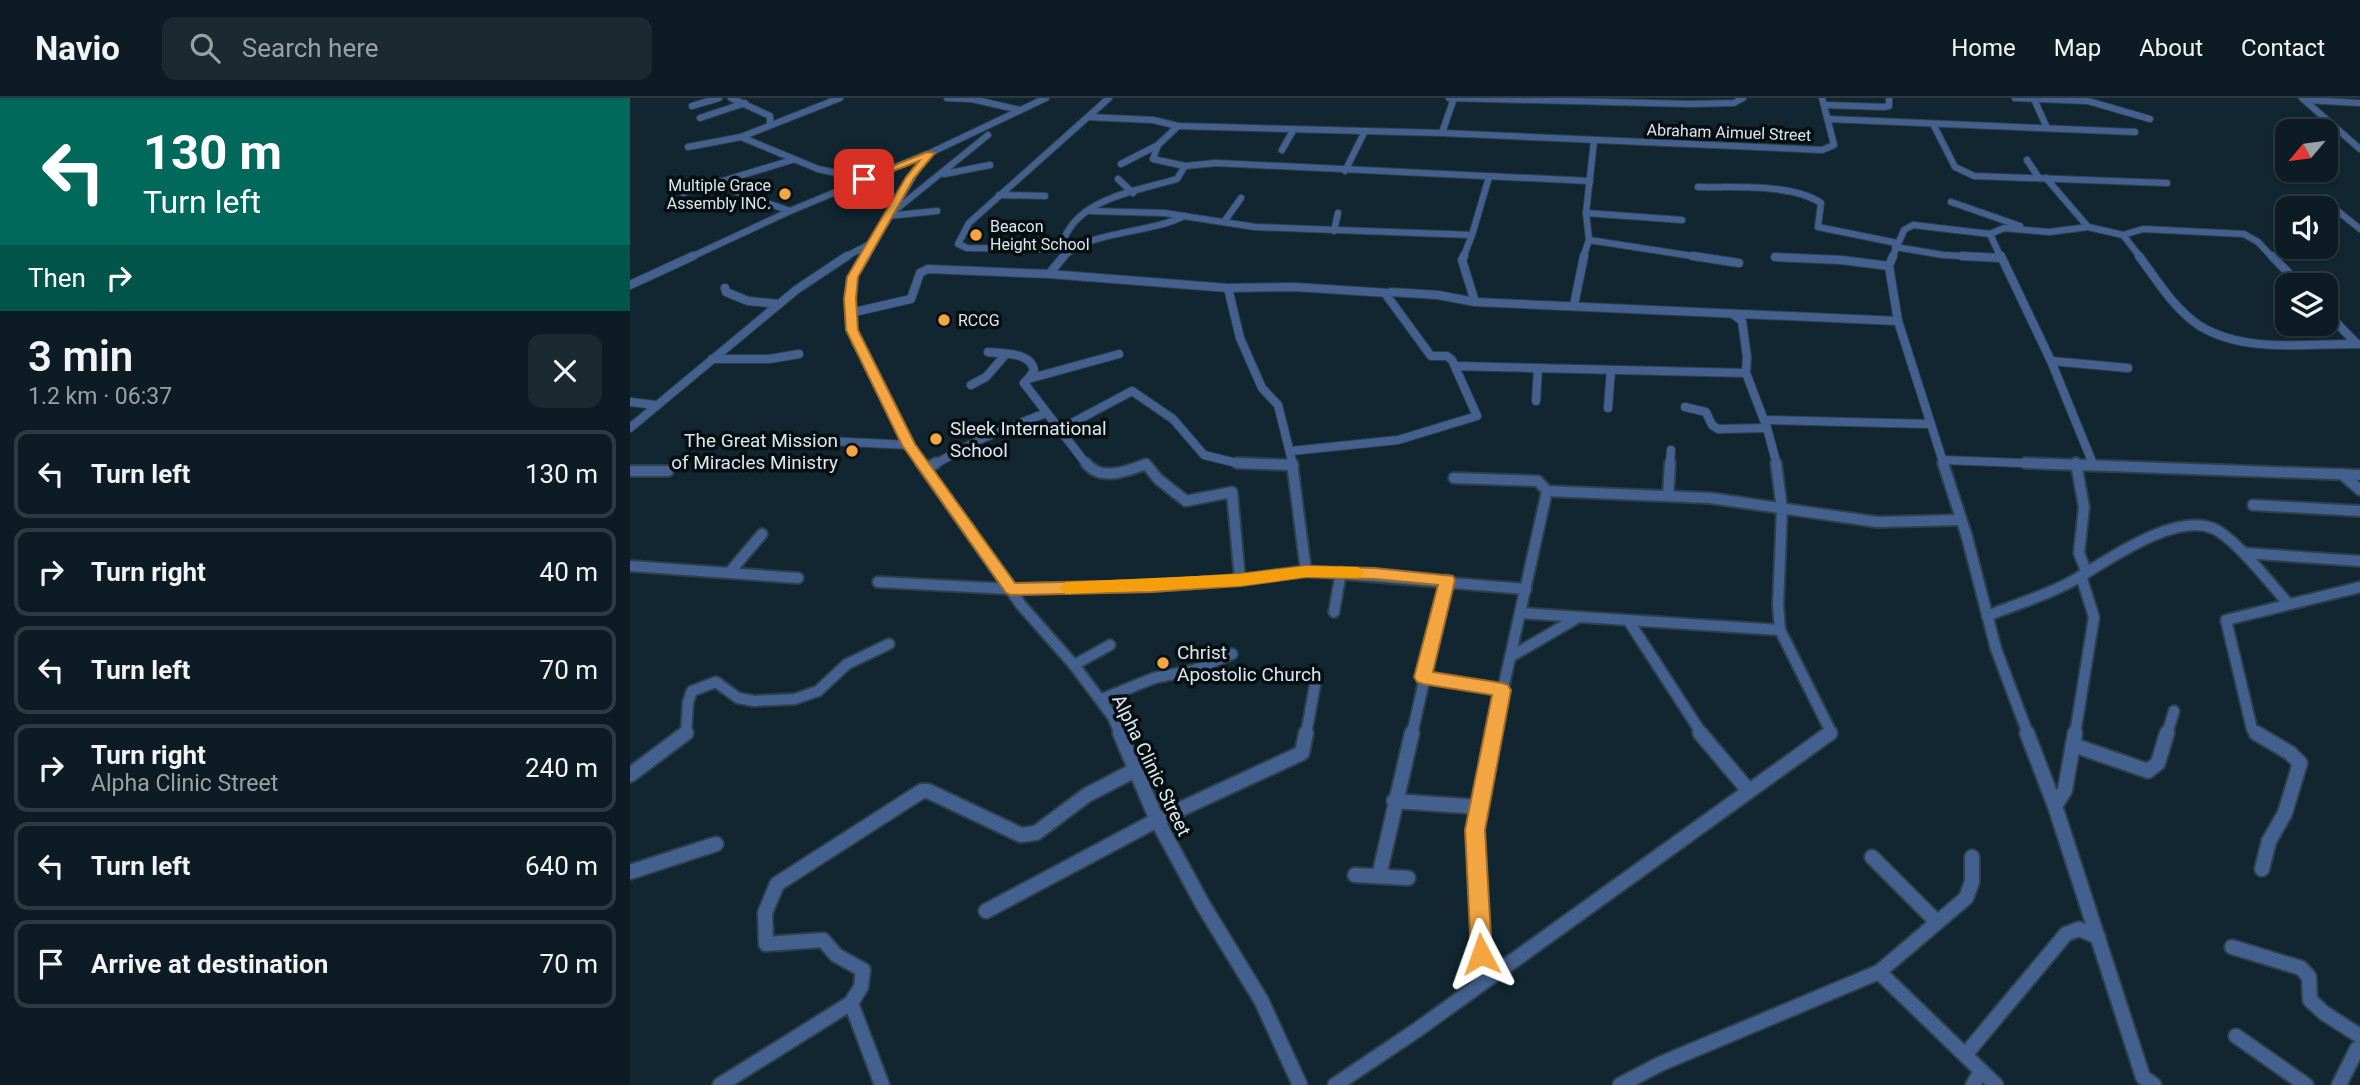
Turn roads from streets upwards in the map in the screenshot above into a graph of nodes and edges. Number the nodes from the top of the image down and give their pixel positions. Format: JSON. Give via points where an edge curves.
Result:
{"nodes":[{"id":1,"x":719,"y":98,"type":"edge"},
{"id":2,"x":731,"y":98,"type":"edge"},
{"id":3,"x":840,"y":98,"type":"edge"},
{"id":4,"x":950,"y":98,"type":"edge"},
{"id":5,"x":1046,"y":98,"type":"edge"},
{"id":6,"x":1109,"y":98,"type":"edge"},
{"id":7,"x":1452,"y":98,"type":"edge"},
{"id":8,"x":1822,"y":98,"type":"edge"},
{"id":9,"x":1889,"y":98,"type":"edge"},
{"id":10,"x":2015,"y":98,"type":"edge"},
{"id":11,"x":1542,"y":99,"type":"edge"},
{"id":12,"x":2034,"y":99,"type":"edge"},
{"id":13,"x":2304,"y":99,"type":"edge"},
{"id":14,"x":1740,"y":100,"type":"edge"},
{"id":15,"x":745,"y":103,"type":"junction"},
{"id":16,"x":2360,"y":103,"type":"edge"},
{"id":17,"x":1825,"y":105,"type":"junction"},
{"id":18,"x":692,"y":106,"type":"dead end"},
{"id":19,"x":1020,"y":110,"type":"junction"},
{"id":20,"x":1088,"y":117,"type":"junction"},
{"id":21,"x":700,"y":118,"type":"dead end"},
{"id":22,"x":1828,"y":118,"type":"junction"},
{"id":23,"x":2150,"y":119,"type":"dead end"},
{"id":24,"x":770,"y":124,"type":"junction"},
{"id":25,"x":1933,"y":124,"type":"junction"},
{"id":26,"x":1178,"y":126,"type":"junction"},
{"id":27,"x":2047,"y":128,"type":"junction"},
{"id":28,"x":1294,"y":129,"type":"junction"},
{"id":29,"x":2135,"y":132,"type":"dead end"},
{"id":30,"x":1364,"y":133,"type":"junction"},
{"id":31,"x":1441,"y":133,"type":"junction"},
{"id":32,"x":988,"y":135,"type":"dead end"},
{"id":33,"x":741,"y":137,"type":"junction"},
{"id":34,"x":1594,"y":141,"type":"junction"},
{"id":35,"x":1158,"y":145,"type":"junction"},
{"id":36,"x":688,"y":147,"type":"dead end"},
{"id":37,"x":2360,"y":149,"type":"edge"},
{"id":38,"x":1282,"y":150,"type":"dead end"},
{"id":39,"x":930,"y":153,"type":"junction"},
{"id":40,"x":792,"y":160,"type":"junction"},
{"id":41,"x":2027,"y":160,"type":"dead end"},
{"id":42,"x":1121,"y":164,"type":"dead end"},
{"id":43,"x":990,"y":165,"type":"dead end"},
{"id":44,"x":1185,"y":166,"type":"junction"},
{"id":45,"x":1345,"y":171,"type":"junction"},
{"id":46,"x":944,"y":174,"type":"junction"},
{"id":47,"x":1489,"y":177,"type":"junction"},
{"id":48,"x":2043,"y":178,"type":"junction"},
{"id":49,"x":864,"y":179,"type":"junction"},
{"id":50,"x":1118,"y":179,"type":"dead end"},
{"id":51,"x":722,"y":181,"type":"junction"},
{"id":52,"x":1590,"y":181,"type":"junction"},
{"id":53,"x":2167,"y":183,"type":"dead end"},
{"id":54,"x":906,"y":184,"type":"junction"},
{"id":55,"x":1698,"y":187,"type":"dead end"},
{"id":56,"x":683,"y":193,"type":"dead end"},
{"id":57,"x":1133,"y":193,"type":"junction"},
{"id":58,"x":999,"y":195,"type":"junction"},
{"id":59,"x":914,"y":196,"type":"junction"},
{"id":60,"x":1045,"y":196,"type":"dead end"},
{"id":61,"x":1241,"y":198,"type":"dead end"},
{"id":62,"x":1951,"y":202,"type":"dead end"},
{"id":63,"x":790,"y":211,"type":"junction"},
{"id":64,"x":937,"y":211,"type":"dead end"},
{"id":65,"x":1087,"y":211,"type":"junction"},
{"id":66,"x":2338,"y":211,"type":"edge"},
{"id":67,"x":1338,"y":213,"type":"dead end"},
{"id":68,"x":1586,"y":213,"type":"junction"},
{"id":69,"x":888,"y":216,"type":"junction"},
{"id":70,"x":1184,"y":216,"type":"junction"},
{"id":71,"x":1682,"y":220,"type":"dead end"},
{"id":72,"x":1224,"y":222,"type":"junction"},
{"id":73,"x":2088,"y":227,"type":"junction"},
{"id":74,"x":2360,"y":229,"type":"edge"},
{"id":75,"x":2025,"y":230,"type":"junction"},
{"id":76,"x":1334,"y":231,"type":"junction"},
{"id":77,"x":1990,"y":234,"type":"junction"},
{"id":78,"x":2123,"y":235,"type":"junction"},
{"id":79,"x":1472,"y":236,"type":"junction"},
{"id":80,"x":1589,"y":240,"type":"junction"},
{"id":81,"x":872,"y":243,"type":"junction"},
{"id":82,"x":1896,"y":245,"type":"junction"},
{"id":83,"x":1065,"y":247,"type":"junction"},
{"id":84,"x":1775,"y":257,"type":"dead end"},
{"id":85,"x":2001,"y":258,"type":"junction"},
{"id":86,"x":1739,"y":263,"type":"dead end"},
{"id":87,"x":1889,"y":266,"type":"junction"},
{"id":88,"x":2288,"y":273,"type":"edge"},
{"id":89,"x":1049,"y":274,"type":"junction"},
{"id":90,"x":630,"y":285,"type":"edge"},
{"id":91,"x":725,"y":288,"type":"dead end"},
{"id":92,"x":1228,"y":288,"type":"junction"},
{"id":93,"x":1388,"y":293,"type":"junction"},
{"id":94,"x":1475,"y":302,"type":"junction"},
{"id":95,"x":779,"y":304,"type":"junction"},
{"id":96,"x":1574,"y":306,"type":"junction"},
{"id":97,"x":850,"y":313,"type":"junction"},
{"id":98,"x":1734,"y":315,"type":"junction"},
{"id":99,"x":1898,"y":321,"type":"junction"},
{"id":100,"x":2338,"y":324,"type":"edge"},
{"id":101,"x":2358,"y":344,"type":"edge"},
{"id":102,"x":988,"y":352,"type":"dead end"},
{"id":103,"x":799,"y":354,"type":"dead end"},
{"id":104,"x":1006,"y":354,"type":"junction"},
{"id":105,"x":1119,"y":354,"type":"dead end"},
{"id":106,"x":712,"y":359,"type":"junction"},
{"id":107,"x":2051,"y":361,"type":"junction"},
{"id":108,"x":1455,"y":366,"type":"junction"},
{"id":109,"x":1538,"y":368,"type":"junction"},
{"id":110,"x":2129,"y":368,"type":"dead end"},
{"id":111,"x":1611,"y":370,"type":"junction"},
{"id":112,"x":1746,"y":373,"type":"junction"},
{"id":113,"x":1028,"y":379,"type":"junction"},
{"id":114,"x":971,"y":385,"type":"dead end"},
{"id":115,"x":1536,"y":401,"type":"dead end"},
{"id":116,"x":630,"y":402,"type":"edge"},
{"id":117,"x":656,"y":405,"type":"junction"},
{"id":118,"x":1685,"y":407,"type":"dead end"},
{"id":119,"x":1608,"y":408,"type":"dead end"},
{"id":120,"x":1046,"y":413,"type":"junction"},
{"id":121,"x":1766,"y":424,"type":"junction"},
{"id":122,"x":1930,"y":424,"type":"junction"},
{"id":123,"x":630,"y":428,"type":"edge"},
{"id":124,"x":1059,"y":430,"type":"junction"},
{"id":125,"x":787,"y":439,"type":"dead end"},
{"id":126,"x":909,"y":445,"type":"junction"},
{"id":127,"x":1671,"y":450,"type":"dead end"},
{"id":128,"x":1291,"y":452,"type":"junction"},
{"id":129,"x":1943,"y":460,"type":"junction"},
{"id":130,"x":2076,"y":463,"type":"junction"},
{"id":131,"x":2093,"y":464,"type":"junction"},
{"id":132,"x":1293,"y":465,"type":"junction"},
{"id":133,"x":925,"y":468,"type":"junction"},
{"id":134,"x":630,"y":471,"type":"edge"},
{"id":135,"x":668,"y":471,"type":"dead end"},
{"id":136,"x":2342,"y":474,"type":"junction"},
{"id":137,"x":2360,"y":475,"type":"edge"},
{"id":138,"x":1454,"y":478,"type":"dead end"},
{"id":139,"x":2360,"y":490,"type":"edge"},
{"id":140,"x":1548,"y":491,"type":"junction"},
{"id":141,"x":1668,"y":496,"type":"junction"},
{"id":142,"x":2253,"y":505,"type":"dead end"},
{"id":143,"x":1782,"y":509,"type":"junction"},
{"id":144,"x":2360,"y":511,"type":"edge"},
{"id":145,"x":1960,"y":520,"type":"junction"},
{"id":146,"x":762,"y":534,"type":"dead end"},
{"id":147,"x":2244,"y":553,"type":"junction"},
{"id":148,"x":2360,"y":561,"type":"edge"},
{"id":149,"x":630,"y":566,"type":"edge"},
{"id":150,"x":1306,"y":572,"type":"junction"},
{"id":151,"x":1341,"y":572,"type":"junction"},
{"id":152,"x":729,"y":573,"type":"junction"},
{"id":153,"x":2084,"y":574,"type":"junction"},
{"id":154,"x":798,"y":578,"type":"dead end"},
{"id":155,"x":1240,"y":580,"type":"junction"},
{"id":156,"x":1447,"y":580,"type":"junction"},
{"id":157,"x":878,"y":582,"type":"dead end"},
{"id":158,"x":2360,"y":587,"type":"edge"},
{"id":159,"x":1011,"y":589,"type":"junction"},
{"id":160,"x":1526,"y":589,"type":"junction"},
{"id":161,"x":2288,"y":603,"type":"junction"},
{"id":162,"x":1334,"y":612,"type":"dead end"},
{"id":163,"x":1520,"y":613,"type":"junction"},
{"id":164,"x":1987,"y":616,"type":"junction"},
{"id":165,"x":1578,"y":617,"type":"junction"},
{"id":166,"x":1628,"y":620,"type":"junction"},
{"id":167,"x":1780,"y":630,"type":"junction"},
{"id":168,"x":889,"y":644,"type":"dead end"},
{"id":169,"x":1110,"y":645,"type":"dead end"},
{"id":170,"x":1232,"y":654,"type":"dead end"},
{"id":171,"x":1510,"y":657,"type":"junction"},
{"id":172,"x":1074,"y":665,"type":"junction"},
{"id":173,"x":1423,"y":677,"type":"junction"},
{"id":174,"x":1316,"y":680,"type":"dead end"},
{"id":175,"x":1502,"y":690,"type":"junction"},
{"id":176,"x":1102,"y":699,"type":"junction"},
{"id":177,"x":2174,"y":711,"type":"dead end"},
{"id":178,"x":2073,"y":746,"type":"junction"},
{"id":179,"x":1137,"y":769,"type":"junction"},
{"id":180,"x":630,"y":775,"type":"edge"},
{"id":181,"x":1748,"y":791,"type":"junction"},
{"id":182,"x":1394,"y":801,"type":"junction"},
{"id":183,"x":2055,"y":806,"type":"junction"},
{"id":184,"x":1479,"y":807,"type":"junction"},
{"id":185,"x":1157,"y":820,"type":"junction"},
{"id":186,"x":716,"y":844,"type":"dead end"},
{"id":187,"x":1972,"y":857,"type":"dead end"},
{"id":188,"x":1872,"y":858,"type":"dead end"},
{"id":189,"x":2262,"y":869,"type":"dead end"},
{"id":190,"x":630,"y":872,"type":"edge"},
{"id":191,"x":1355,"y":875,"type":"dead end"},
{"id":192,"x":1378,"y":876,"type":"junction"},
{"id":193,"x":1408,"y":878,"type":"dead end"},
{"id":194,"x":986,"y":911,"type":"dead end"},
{"id":195,"x":1937,"y":921,"type":"junction"},
{"id":196,"x":2098,"y":937,"type":"junction"},
{"id":197,"x":2232,"y":947,"type":"dead end"},
{"id":198,"x":1879,"y":972,"type":"junction"},
{"id":199,"x":1483,"y":980,"type":"junction"},
{"id":200,"x":851,"y":1003,"type":"junction"},
{"id":201,"x":2236,"y":1036,"type":"dead end"},
{"id":202,"x":2358,"y":1043,"type":"edge"},
{"id":203,"x":1965,"y":1055,"type":"junction"},
{"id":204,"x":1977,"y":1078,"type":"edge"},
{"id":205,"x":2144,"y":1082,"type":"edge"},
{"id":206,"x":720,"y":1085,"type":"edge"},
{"id":207,"x":882,"y":1085,"type":"edge"},
{"id":208,"x":1300,"y":1085,"type":"edge"},
{"id":209,"x":1335,"y":1085,"type":"edge"},
{"id":210,"x":1620,"y":1085,"type":"edge"},
{"id":211,"x":1996,"y":1085,"type":"edge"},
{"id":212,"x":2306,"y":1085,"type":"edge"},
{"id":213,"x":2339,"y":1085,"type":"edge"}],
"edges":[{"from":1,"to":18,"type":"street"},
{"from":2,"to":15,"type":"street"},
{"from":3,"to":24,"type":"street"},
{"from":4,"to":19,"type":"street"},
{"from":5,"to":19,"type":"street","name":"Alpha Clinic Street"},
{"from":6,"to":20,"type":"street"},
{"from":7,"to":11,"type":"street"},
{"from":7,"to":31,"type":"street"},
{"from":8,"to":17,"type":"street"},
{"from":9,"to":17,"type":"street","via":[[1889,106],[1884,107]]},
{"from":10,"to":12,"type":"street"},
{"from":11,"to":14,"type":"street","via":[[1690,104]]},
{"from":12,"to":23,"type":"street","via":[[2092,102]]},
{"from":12,"to":27,"type":"street"},
{"from":13,"to":16,"type":"street"},
{"from":13,"to":37,"type":"street"},
{"from":15,"to":21,"type":"street"},
{"from":15,"to":24,"type":"street","via":[[769,114]]},
{"from":17,"to":22,"type":"street"},
{"from":19,"to":39,"type":"street","name":"Alpha Clinic Street"},
{"from":20,"to":26,"type":"street"},
{"from":20,"to":58,"type":"street"},
{"from":22,"to":25,"type":"street"},
{"from":22,"to":34,"type":"street","name":"Abraham Aimuel Street","via":[[1834,145],[1822,150]]},
{"from":24,"to":33,"type":"street"},
{"from":25,"to":27,"type":"street"},
{"from":25,"to":48,"type":"street","via":[[1955,167],[1961,170],[1980,177]]},
{"from":26,"to":28,"type":"street"},
{"from":26,"to":35,"type":"street"},
{"from":27,"to":29,"type":"street"},
{"from":28,"to":30,"type":"street"},
{"from":28,"to":38,"type":"street"},
{"from":30,"to":31,"type":"street"},
{"from":30,"to":45,"type":"street"},
{"from":31,"to":34,"type":"street"},
{"from":32,"to":46,"type":"street"},
{"from":33,"to":36,"type":"street"},
{"from":33,"to":40,"type":"street"},
{"from":34,"to":52,"type":"street"},
{"from":35,"to":42,"type":"street"},
{"from":35,"to":44,"type":"street","via":[[1153,159]]},
{"from":39,"to":49,"type":"street"},
{"from":39,"to":54,"type":"street","name":"Alpha Clinic Street"},
{"from":40,"to":49,"type":"street"},
{"from":40,"to":51,"type":"street"},
{"from":41,"to":48,"type":"street"},
{"from":43,"to":46,"type":"street"},
{"from":44,"to":45,"type":"street","via":[[1216,163]]},
{"from":44,"to":57,"type":"street","via":[[1177,179]]},
{"from":45,"to":47,"type":"street"},
{"from":46,"to":59,"type":"street"},
{"from":47,"to":52,"type":"street"},
{"from":47,"to":79,"type":"street"},
{"from":48,"to":53,"type":"street"},
{"from":48,"to":73,"type":"street"},
{"from":49,"to":63,"type":"street"},
{"from":50,"to":57,"type":"street"},
{"from":51,"to":56,"type":"street"},
{"from":51,"to":63,"type":"street","via":[[733,191]]},
{"from":52,"to":68,"type":"street"},
{"from":54,"to":59,"type":"street"},
{"from":54,"to":69,"type":"street","name":"Alpha Clinic Street"},
{"from":55,"to":82,"type":"street","via":[[1793,192],[1816,198],[1821,203],[1818,227]]},
{"from":57,"to":65,"type":"street","via":[[1099,202]]},
{"from":58,"to":60,"type":"street"},
{"from":58,"to":83,"type":"street","via":[[969,223],[958,244],[961,247]]},
{"from":59,"to":69,"type":"street"},
{"from":61,"to":72,"type":"street"},
{"from":62,"to":75,"type":"street"},
{"from":63,"to":90,"type":"street"},
{"from":64,"to":69,"type":"street"},
{"from":65,"to":70,"type":"street"},
{"from":65,"to":83,"type":"street","via":[[1063,238]]},
{"from":66,"to":74,"type":"street"},
{"from":67,"to":76,"type":"street"},
{"from":68,"to":71,"type":"street"},
{"from":68,"to":80,"type":"street"},
{"from":69,"to":81,"type":"street","name":"Alpha Clinic Street"},
{"from":70,"to":72,"type":"street"},
{"from":70,"to":83,"type":"street","via":[[1114,239]]},
{"from":72,"to":76,"type":"street"},
{"from":73,"to":75,"type":"street"},
{"from":73,"to":78,"type":"street"},
{"from":75,"to":77,"type":"street","via":[[2004,228]]},
{"from":76,"to":79,"type":"street"},
{"from":77,"to":82,"type":"street","via":[[1913,225],[1906,227]]},
{"from":77,"to":85,"type":"street"},
{"from":78,"to":88,"type":"street","via":[[2143,229],[2244,234]]},
{"from":78,"to":101,"type":"street","via":[[2183,312],[2206,328],[2234,340],[2253,342]]},
{"from":79,"to":94,"type":"street","via":[[1462,260]]},
{"from":80,"to":86,"type":"street"},
{"from":80,"to":96,"type":"street"},
{"from":81,"to":95,"type":"street","via":[[833,263]]},
{"from":81,"to":97,"type":"street","name":"Alpha Clinic Street","via":[[853,277]]},
{"from":82,"to":85,"type":"street","via":[[1943,255]]},
{"from":82,"to":87,"type":"street"},
{"from":83,"to":89,"type":"street","via":[[1063,259]]},
{"from":84,"to":87,"type":"street"},
{"from":85,"to":107,"type":"street"},
{"from":87,"to":99,"type":"street"},
{"from":89,"to":92,"type":"street"},
{"from":89,"to":97,"type":"street","via":[[928,269],[920,273],[911,299]]},
{"from":91,"to":95,"type":"street","via":[[737,299]]},
{"from":92,"to":93,"type":"street"},
{"from":92,"to":128,"type":"street","via":[[1240,338],[1262,388],[1278,405]]},
{"from":93,"to":94,"type":"street"},
{"from":93,"to":108,"type":"street","via":[[1432,356],[1450,357]]},
{"from":94,"to":96,"type":"street"},
{"from":95,"to":106,"type":"street"},
{"from":96,"to":98,"type":"street"},
{"from":97,"to":126,"type":"street","name":"Alpha Clinic Street","via":[[856,343]]},
{"from":98,"to":99,"type":"street"},
{"from":98,"to":112,"type":"street","via":[[1742,321]]},
{"from":99,"to":122,"type":"street"},
{"from":100,"to":101,"type":"street"},
{"from":102,"to":104,"type":"street"},
{"from":103,"to":106,"type":"street"},
{"from":104,"to":113,"type":"street","via":[[1033,363]]},
{"from":104,"to":114,"type":"street","via":[[986,377]]},
{"from":105,"to":113,"type":"street"},
{"from":106,"to":117,"type":"street"},
{"from":107,"to":110,"type":"street"},
{"from":107,"to":131,"type":"street"},
{"from":108,"to":109,"type":"street"},
{"from":108,"to":128,"type":"street","via":[[1477,411],[1474,418],[1398,440]]},
{"from":109,"to":111,"type":"street"},
{"from":109,"to":115,"type":"street"},
{"from":111,"to":112,"type":"street"},
{"from":111,"to":119,"type":"street"},
{"from":112,"to":121,"type":"street"},
{"from":113,"to":120,"type":"street","via":[[1025,386]]},
{"from":116,"to":117,"type":"street"},
{"from":117,"to":123,"type":"street"},
{"from":118,"to":121,"type":"street","via":[[1706,412],[1718,429]]},
{"from":120,"to":124,"type":"street"},
{"from":120,"to":133,"type":"street","via":[[989,435]]},
{"from":121,"to":122,"type":"street"},
{"from":121,"to":143,"type":"street"},
{"from":122,"to":129,"type":"street"},
{"from":124,"to":132,"type":"street","via":[[1132,391],[1173,419],[1204,455],[1241,464]]},
{"from":124,"to":155,"type":"street","via":[[1090,468],[1115,475],[1146,464],[1186,501],[1232,492]]},
{"from":125,"to":126,"type":"street"},
{"from":126,"to":133,"type":"street","name":"Alpha Clinic Street"},
{"from":127,"to":141,"type":"street"},
{"from":128,"to":132,"type":"street"},
{"from":129,"to":130,"type":"street"},
{"from":129,"to":145,"type":"street"},
{"from":130,"to":131,"type":"street"},
{"from":130,"to":153,"type":"street","via":[[2084,507],[2079,553]]},
{"from":131,"to":136,"type":"street"},
{"from":132,"to":150,"type":"street"},
{"from":133,"to":159,"type":"street","name":"Alpha Clinic Street"},
{"from":134,"to":135,"type":"street"},
{"from":136,"to":137,"type":"street"},
{"from":136,"to":139,"type":"street"},
{"from":138,"to":140,"type":"street","via":[[1538,481]]},
{"from":140,"to":141,"type":"street"},
{"from":140,"to":160,"type":"street"},
{"from":141,"to":143,"type":"street"},
{"from":142,"to":144,"type":"street"},
{"from":143,"to":145,"type":"street","via":[[1877,523]]},
{"from":143,"to":167,"type":"street"},
{"from":145,"to":164,"type":"street"},
{"from":146,"to":152,"type":"street"},
{"from":147,"to":148,"type":"street"},
{"from":147,"to":153,"type":"street","via":[[2219,531],[2194,524],[2156,535]]},
{"from":147,"to":161,"type":"street"},
{"from":149,"to":152,"type":"street"},
{"from":150,"to":151,"type":"street"},
{"from":150,"to":155,"type":"street"},
{"from":151,"to":156,"type":"street"},
{"from":151,"to":162,"type":"street"},
{"from":152,"to":154,"type":"street"},
{"from":153,"to":164,"type":"street"},
{"from":153,"to":178,"type":"street","via":[[2094,617]]},
{"from":155,"to":159,"type":"street"},
{"from":156,"to":160,"type":"street"},
{"from":156,"to":173,"type":"street"},
{"from":157,"to":159,"type":"street"},
{"from":158,"to":161,"type":"street"},
{"from":159,"to":172,"type":"street","name":"Alpha Clinic Street"},
{"from":160,"to":163,"type":"street"},
{"from":161,"to":189,"type":"street","via":[[2232,616],[2225,622],[2252,729],[2300,763]]},
{"from":163,"to":165,"type":"street"},
{"from":163,"to":171,"type":"street"},
{"from":164,"to":183,"type":"street"},
{"from":165,"to":166,"type":"street"},
{"from":165,"to":171,"type":"street"},
{"from":166,"to":167,"type":"street"},
{"from":166,"to":181,"type":"street","via":[[1693,726]]},
{"from":167,"to":181,"type":"street","via":[[1831,732]]},
{"from":168,"to":180,"type":"street","via":[[847,664],[818,691],[795,699],[738,698],[716,682],[692,691],[687,700],[685,736]]},
{"from":169,"to":172,"type":"street"},
{"from":170,"to":176,"type":"street"},
{"from":171,"to":175,"type":"street"},
{"from":172,"to":176,"type":"street","name":"Alpha Clinic Street"},
{"from":173,"to":175,"type":"street"},
{"from":173,"to":182,"type":"street"},
{"from":174,"to":185,"type":"street","via":[[1302,753]]},
{"from":175,"to":184,"type":"street"},
{"from":176,"to":179,"type":"street","name":"Alpha Clinic Street"},
{"from":177,"to":178,"type":"street","via":[[2158,763],[2148,771]]},
{"from":178,"to":183,"type":"street","via":[[2065,790]]},
{"from":179,"to":185,"type":"street","name":"Alpha Clinic Street"},
{"from":179,"to":200,"type":"street","via":[[1027,835],[922,791],[778,884],[767,898],[766,944],[823,940],[836,957],[863,970],[861,987]]},
{"from":181,"to":199,"type":"street"},
{"from":182,"to":184,"type":"street"},
{"from":182,"to":192,"type":"street"},
{"from":183,"to":196,"type":"street"},
{"from":184,"to":199,"type":"street","via":[[1476,876]]},
{"from":185,"to":194,"type":"street"},
{"from":185,"to":208,"type":"street","name":"Alpha Clinic Street","via":[[1261,1000]]},
{"from":186,"to":190,"type":"street"},
{"from":187,"to":195,"type":"street","via":[[1970,891]]},
{"from":188,"to":195,"type":"street"},
{"from":191,"to":192,"type":"street"},
{"from":192,"to":193,"type":"street"},
{"from":195,"to":198,"type":"street"},
{"from":196,"to":203,"type":"street","via":[[2079,929],[2066,934]]},
{"from":196,"to":205,"type":"street"},
{"from":197,"to":202,"type":"street","via":[[2301,968],[2308,977],[2309,1000]]},
{"from":198,"to":203,"type":"street"},
{"from":198,"to":210,"type":"street"},
{"from":199,"to":209,"type":"street"},
{"from":200,"to":206,"type":"street"},
{"from":200,"to":207,"type":"street"},
{"from":201,"to":212,"type":"street"},
{"from":202,"to":213,"type":"street"},
{"from":203,"to":204,"type":"street"},
{"from":204,"to":211,"type":"street"}]}
